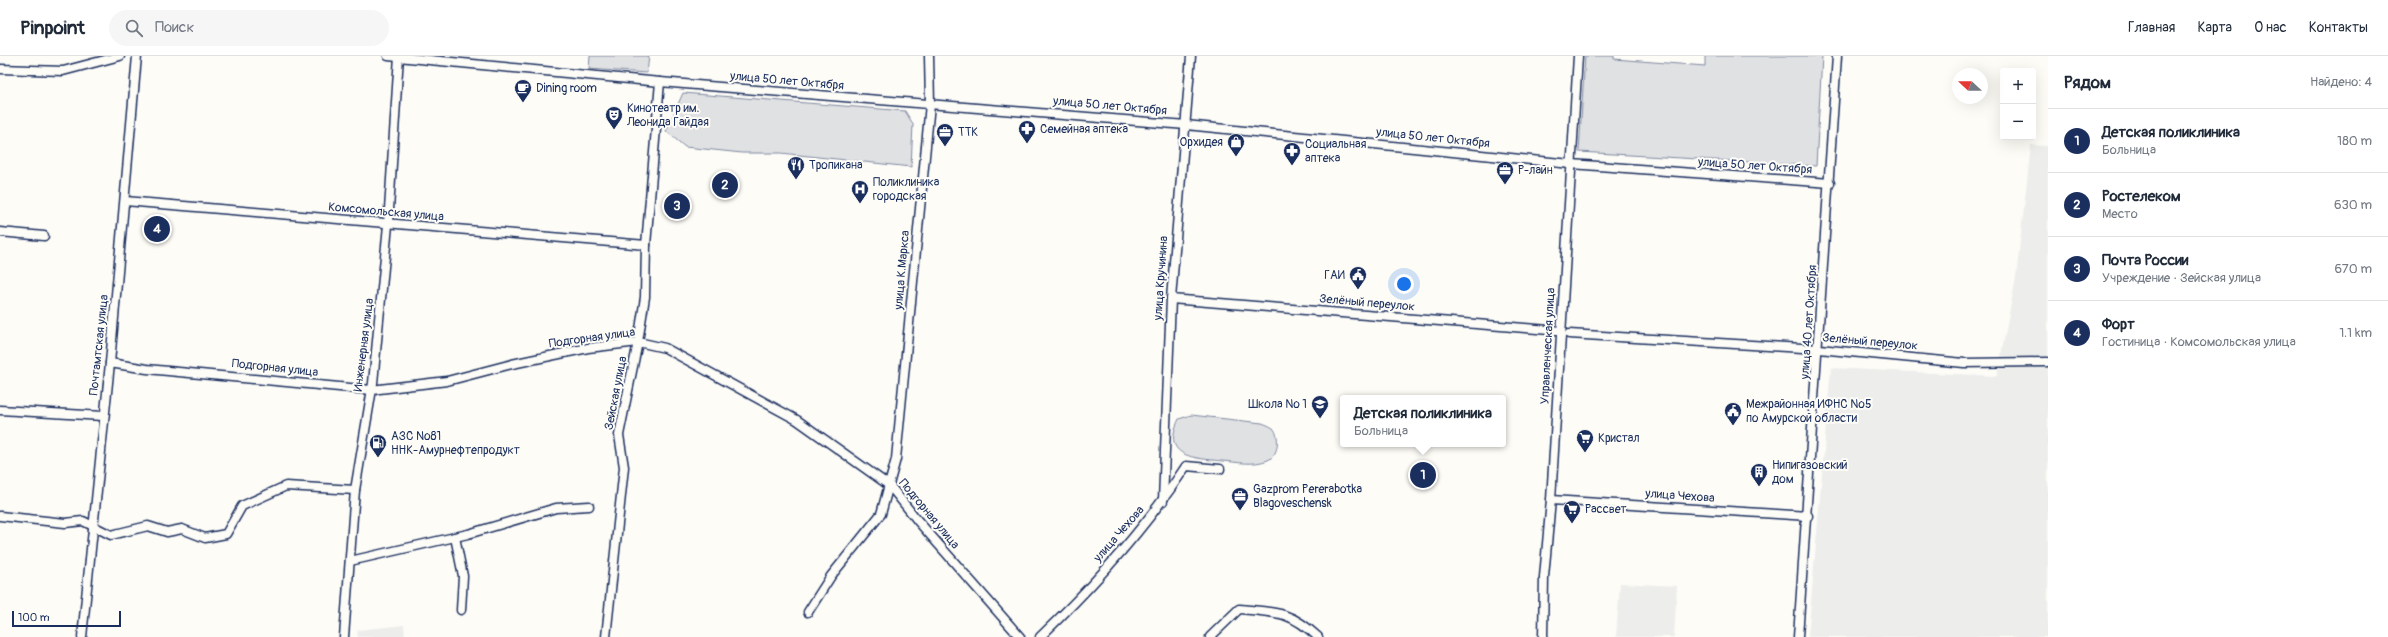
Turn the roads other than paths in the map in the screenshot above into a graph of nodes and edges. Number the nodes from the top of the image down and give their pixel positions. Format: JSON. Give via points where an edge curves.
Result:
{"nodes":[{"id":1,"x":120,"y":56,"type":"edge"},
{"id":2,"x":137,"y":56,"type":"edge"},
{"id":3,"x":388,"y":56,"type":"edge"},
{"id":4,"x":399,"y":56,"type":"edge"},
{"id":5,"x":929,"y":56,"type":"edge"},
{"id":6,"x":1191,"y":56,"type":"edge"},
{"id":7,"x":1578,"y":56,"type":"edge"},
{"id":8,"x":1837,"y":56,"type":"edge"},
{"id":9,"x":0,"y":69,"type":"edge"},
{"id":10,"x":660,"y":82,"type":"junction"},
{"id":11,"x":930,"y":104,"type":"junction"},
{"id":12,"x":1186,"y":125,"type":"junction"},
{"id":13,"x":1571,"y":164,"type":"junction"},
{"id":14,"x":1830,"y":183,"type":"junction"},
{"id":15,"x":125,"y":201,"type":"junction"},
{"id":16,"x":388,"y":225,"type":"junction"},
{"id":17,"x":0,"y":232,"type":"edge"},
{"id":18,"x":44,"y":236,"type":"dead end"},
{"id":19,"x":646,"y":245,"type":"junction"},
{"id":20,"x":1171,"y":299,"type":"junction"},
{"id":21,"x":1561,"y":331,"type":"junction"},
{"id":22,"x":1569,"y":334,"type":"dead end"},
{"id":23,"x":638,"y":342,"type":"junction"},
{"id":24,"x":1819,"y":349,"type":"junction"},
{"id":25,"x":2048,"y":362,"type":"edge"},
{"id":26,"x":110,"y":363,"type":"junction"},
{"id":27,"x":371,"y":390,"type":"junction"},
{"id":28,"x":0,"y":410,"type":"edge"},
{"id":29,"x":103,"y":416,"type":"junction"},
{"id":30,"x":1220,"y":469,"type":"dead end"},
{"id":31,"x":890,"y":486,"type":"junction"},
{"id":32,"x":355,"y":490,"type":"junction"},
{"id":33,"x":1551,"y":500,"type":"junction"},
{"id":34,"x":1163,"y":501,"type":"junction"},
{"id":35,"x":589,"y":506,"type":"dead end"},
{"id":36,"x":0,"y":516,"type":"edge"},
{"id":37,"x":1808,"y":516,"type":"junction"},
{"id":38,"x":92,"y":524,"type":"junction"},
{"id":39,"x":455,"y":537,"type":"junction"},
{"id":40,"x":350,"y":561,"type":"junction"},
{"id":41,"x":461,"y":610,"type":"dead end"},
{"id":42,"x":808,"y":612,"type":"dead end"},
{"id":43,"x":82,"y":637,"type":"edge"},
{"id":44,"x":344,"y":637,"type":"edge"},
{"id":45,"x":606,"y":637,"type":"edge"},
{"id":46,"x":1020,"y":637,"type":"edge"},
{"id":47,"x":1040,"y":637,"type":"edge"},
{"id":48,"x":1210,"y":637,"type":"edge"},
{"id":49,"x":1318,"y":637,"type":"edge"},
{"id":50,"x":1543,"y":637,"type":"edge"},
{"id":51,"x":1798,"y":637,"type":"edge"}],
"edges":[{"from":1,"to":9,"type":"street","via":[[63,71]]},
{"from":2,"to":15,"type":"street","name":"Почтамтская улица"},
{"from":3,"to":4,"type":"street","name":"улица 50 лет Октября"},
{"from":4,"to":10,"type":"street","name":"улица 50 лет Октября"},
{"from":4,"to":16,"type":"street","name":"Инженерная улица"},
{"from":5,"to":11,"type":"street","name":"улица К.Маркса"},
{"from":6,"to":12,"type":"street","name":"улица Кручинина"},
{"from":7,"to":13,"type":"street","name":"Управленческая улица"},
{"from":8,"to":14,"type":"street","name":"улица 40 лет Октября"},
{"from":10,"to":11,"type":"street","name":"улица 50 лет Октября"},
{"from":10,"to":19,"type":"street","name":"Зейская улица"},
{"from":11,"to":12,"type":"street","name":"улица 50 лет Октября"},
{"from":11,"to":31,"type":"street","name":"улица К.Маркса","via":[[896,459]]},
{"from":12,"to":13,"type":"street","name":"улица 50 лет Октября"},
{"from":12,"to":20,"type":"street","name":"улица Кручинина"},
{"from":13,"to":14,"type":"street","name":"улица 50 лет Октября"},
{"from":13,"to":21,"type":"street","name":"Управленческая улица"},
{"from":14,"to":24,"type":"street","name":"улица 40 лет Октября"},
{"from":15,"to":16,"type":"street","name":"Комсомольская улица"},
{"from":15,"to":26,"type":"street","name":"Почтамтская улица"},
{"from":16,"to":19,"type":"street","name":"Комсомольская улица"},
{"from":16,"to":27,"type":"street","name":"Инженерная улица"},
{"from":17,"to":18,"type":"street"},
{"from":19,"to":23,"type":"street","name":"Зейская улица","via":[[645,297]]},
{"from":20,"to":21,"type":"street","name":"Зелёный переулок"},
{"from":20,"to":34,"type":"street","name":"улица Кручинина"},
{"from":21,"to":33,"type":"street","name":"Управленческая улица"},
{"from":22,"to":24,"type":"street","name":"Зелёный переулок"},
{"from":23,"to":27,"type":"street","name":"Подгорная улица","via":[[588,348],[446,381]]},
{"from":23,"to":31,"type":"street","name":"Подгорная улица","via":[[665,348],[752,394],[836,447]]},
{"from":23,"to":45,"type":"street","name":"Зейская улица","via":[[618,435],[624,467]]},
{"from":24,"to":25,"type":"street","name":"Зелёный переулок","via":[[1964,363]]},
{"from":24,"to":37,"type":"street","name":"улица 40 лет Октября"},
{"from":26,"to":27,"type":"street","name":"Подгорная улица","via":[[147,369]]},
{"from":26,"to":29,"type":"street","name":"Почтамтская улица"},
{"from":27,"to":32,"type":"street","name":"Инженерная улица"},
{"from":28,"to":29,"type":"street"},
{"from":29,"to":38,"type":"street","name":"Почтамтская улица"},
{"from":30,"to":34,"type":"street","name":"улица Чехова","via":[[1186,466]]},
{"from":31,"to":42,"type":"street","name":"улица К.Маркса","via":[[881,514],[830,576]]},
{"from":31,"to":46,"type":"street","name":"Подгорная улица"},
{"from":32,"to":38,"type":"street","via":[[286,486],[242,506],[226,534],[205,538],[182,530],[167,532],[148,526],[111,535]]},
{"from":32,"to":40,"type":"street","name":"Инженерная улица"},
{"from":33,"to":37,"type":"street","name":"улица Чехова"},
{"from":33,"to":50,"type":"street","name":"Управленческая улица","via":[[1544,577]]},
{"from":34,"to":47,"type":"street","name":"улица Чехова","via":[[1110,564]]},
{"from":35,"to":39,"type":"street","via":[[556,508]]},
{"from":36,"to":38,"type":"street","via":[[65,523],[83,521]]},
{"from":37,"to":51,"type":"street","name":"улица 40 лет Октября"},
{"from":38,"to":43,"type":"street","name":"Почтамтская улица"},
{"from":39,"to":40,"type":"street"},
{"from":39,"to":41,"type":"street","via":[[462,576]]},
{"from":40,"to":44,"type":"street","name":"Инженерная улица"},
{"from":48,"to":49,"type":"street","via":[[1239,609],[1281,612],[1304,623]]}]}
